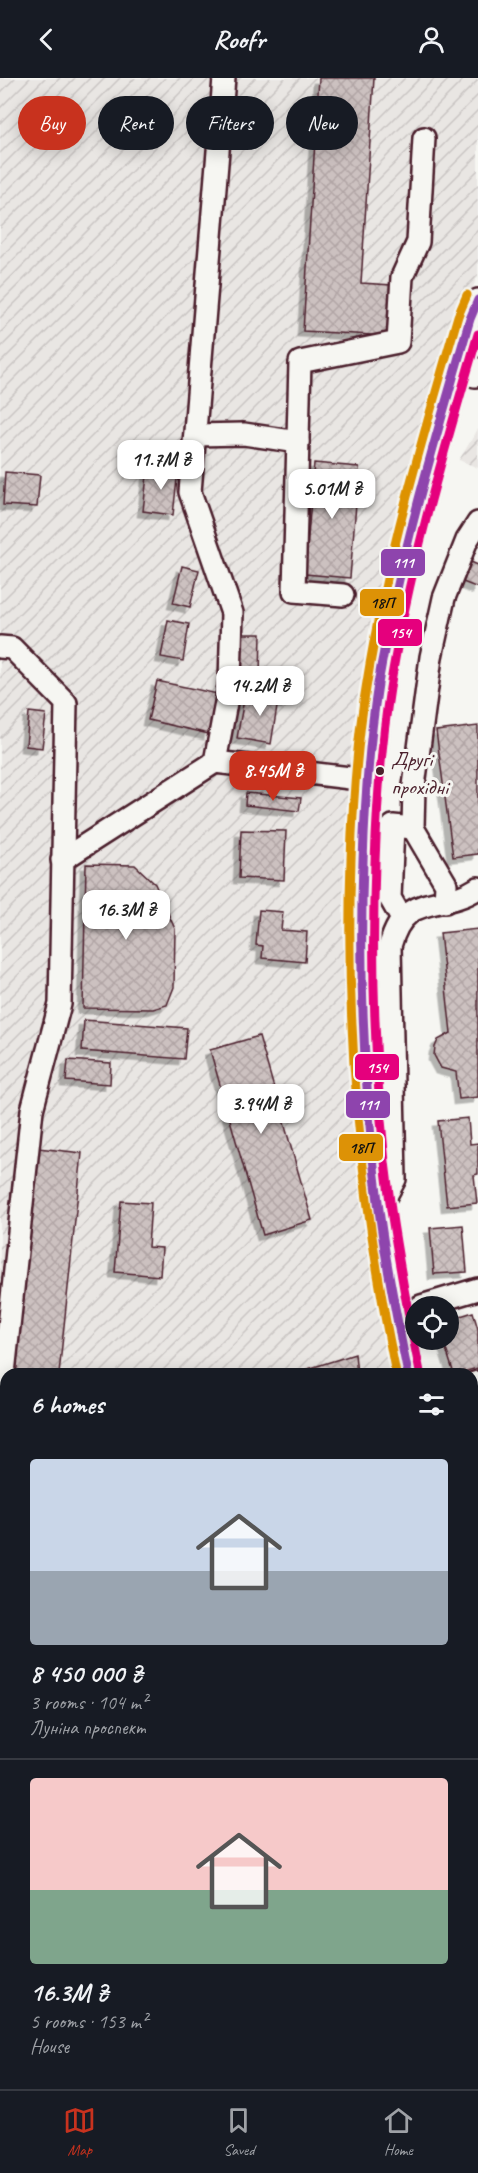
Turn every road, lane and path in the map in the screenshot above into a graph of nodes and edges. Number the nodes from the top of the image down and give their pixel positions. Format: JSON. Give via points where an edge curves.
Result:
{"nodes":[{"id":1,"x":224,"y":78,"type":"edge"},
{"id":2,"x":424,"y":138,"type":"dead end"},
{"id":3,"x":478,"y":300,"type":"edge"},
{"id":4,"x":478,"y":369,"type":"edge"},
{"id":5,"x":455,"y":371,"type":"junction"},
{"id":6,"x":195,"y":435,"type":"junction"},
{"id":7,"x":298,"y":442,"type":"junction"},
{"id":8,"x":478,"y":523,"type":"edge"},
{"id":9,"x":343,"y":595,"type":"dead end"},
{"id":10,"x":0,"y":647,"type":"edge"},
{"id":11,"x":215,"y":762,"type":"junction"},
{"id":12,"x":367,"y":780,"type":"junction"},
{"id":13,"x":412,"y":828,"type":"junction"},
{"id":14,"x":62,"y":860,"type":"junction"},
{"id":15,"x":478,"y":888,"type":"edge"},
{"id":16,"x":445,"y":902,"type":"junction"},
{"id":17,"x":402,"y":919,"type":"junction"},
{"id":18,"x":379,"y":1209,"type":"junction"},
{"id":19,"x":478,"y":1289,"type":"edge"},
{"id":20,"x":455,"y":1296,"type":"edge"},
{"id":21,"x":405,"y":1307,"type":"edge"},
{"id":22,"x":407,"y":1350,"type":"edge"},
{"id":23,"x":5,"y":1368,"type":"edge"},
{"id":24,"x":408,"y":1368,"type":"edge"}],
"edges":[{"from":1,"to":6,"type":"street"},
{"from":2,"to":7,"type":"street","via":[[418,242],[402,277],[398,342],[300,362]]},
{"from":3,"to":5,"type":"street"},
{"from":4,"to":5,"type":"street","via":[[475,376]]},
{"from":5,"to":12,"type":"street","via":[[428,464],[381,664]]},
{"from":6,"to":7,"type":"street","via":[[244,434]]},
{"from":6,"to":11,"type":"street","via":[[190,492],[232,613],[230,681]]},
{"from":7,"to":9,"type":"street","via":[[294,591]]},
{"from":8,"to":13,"type":"street","via":[[444,598],[430,657]]},
{"from":10,"to":14,"type":"street","via":[[12,648],[66,703]]},
{"from":11,"to":12,"type":"street"},
{"from":11,"to":14,"type":"street"},
{"from":12,"to":18,"type":"street","via":[[361,902],[362,997]]},
{"from":13,"to":16,"type":"street","via":[[446,884]]},
{"from":13,"to":17,"type":"street","via":[[393,826],[390,898]]},
{"from":14,"to":23,"type":"street","via":[[60,1004],[32,1110]]},
{"from":15,"to":16,"type":"street"},
{"from":16,"to":17,"type":"street","via":[[420,906]]},
{"from":17,"to":18,"type":"street","via":[[390,946],[395,1179]]},
{"from":18,"to":21,"type":"street"},
{"from":19,"to":20,"type":"street"},
{"from":22,"to":24,"type":"street"}]}
